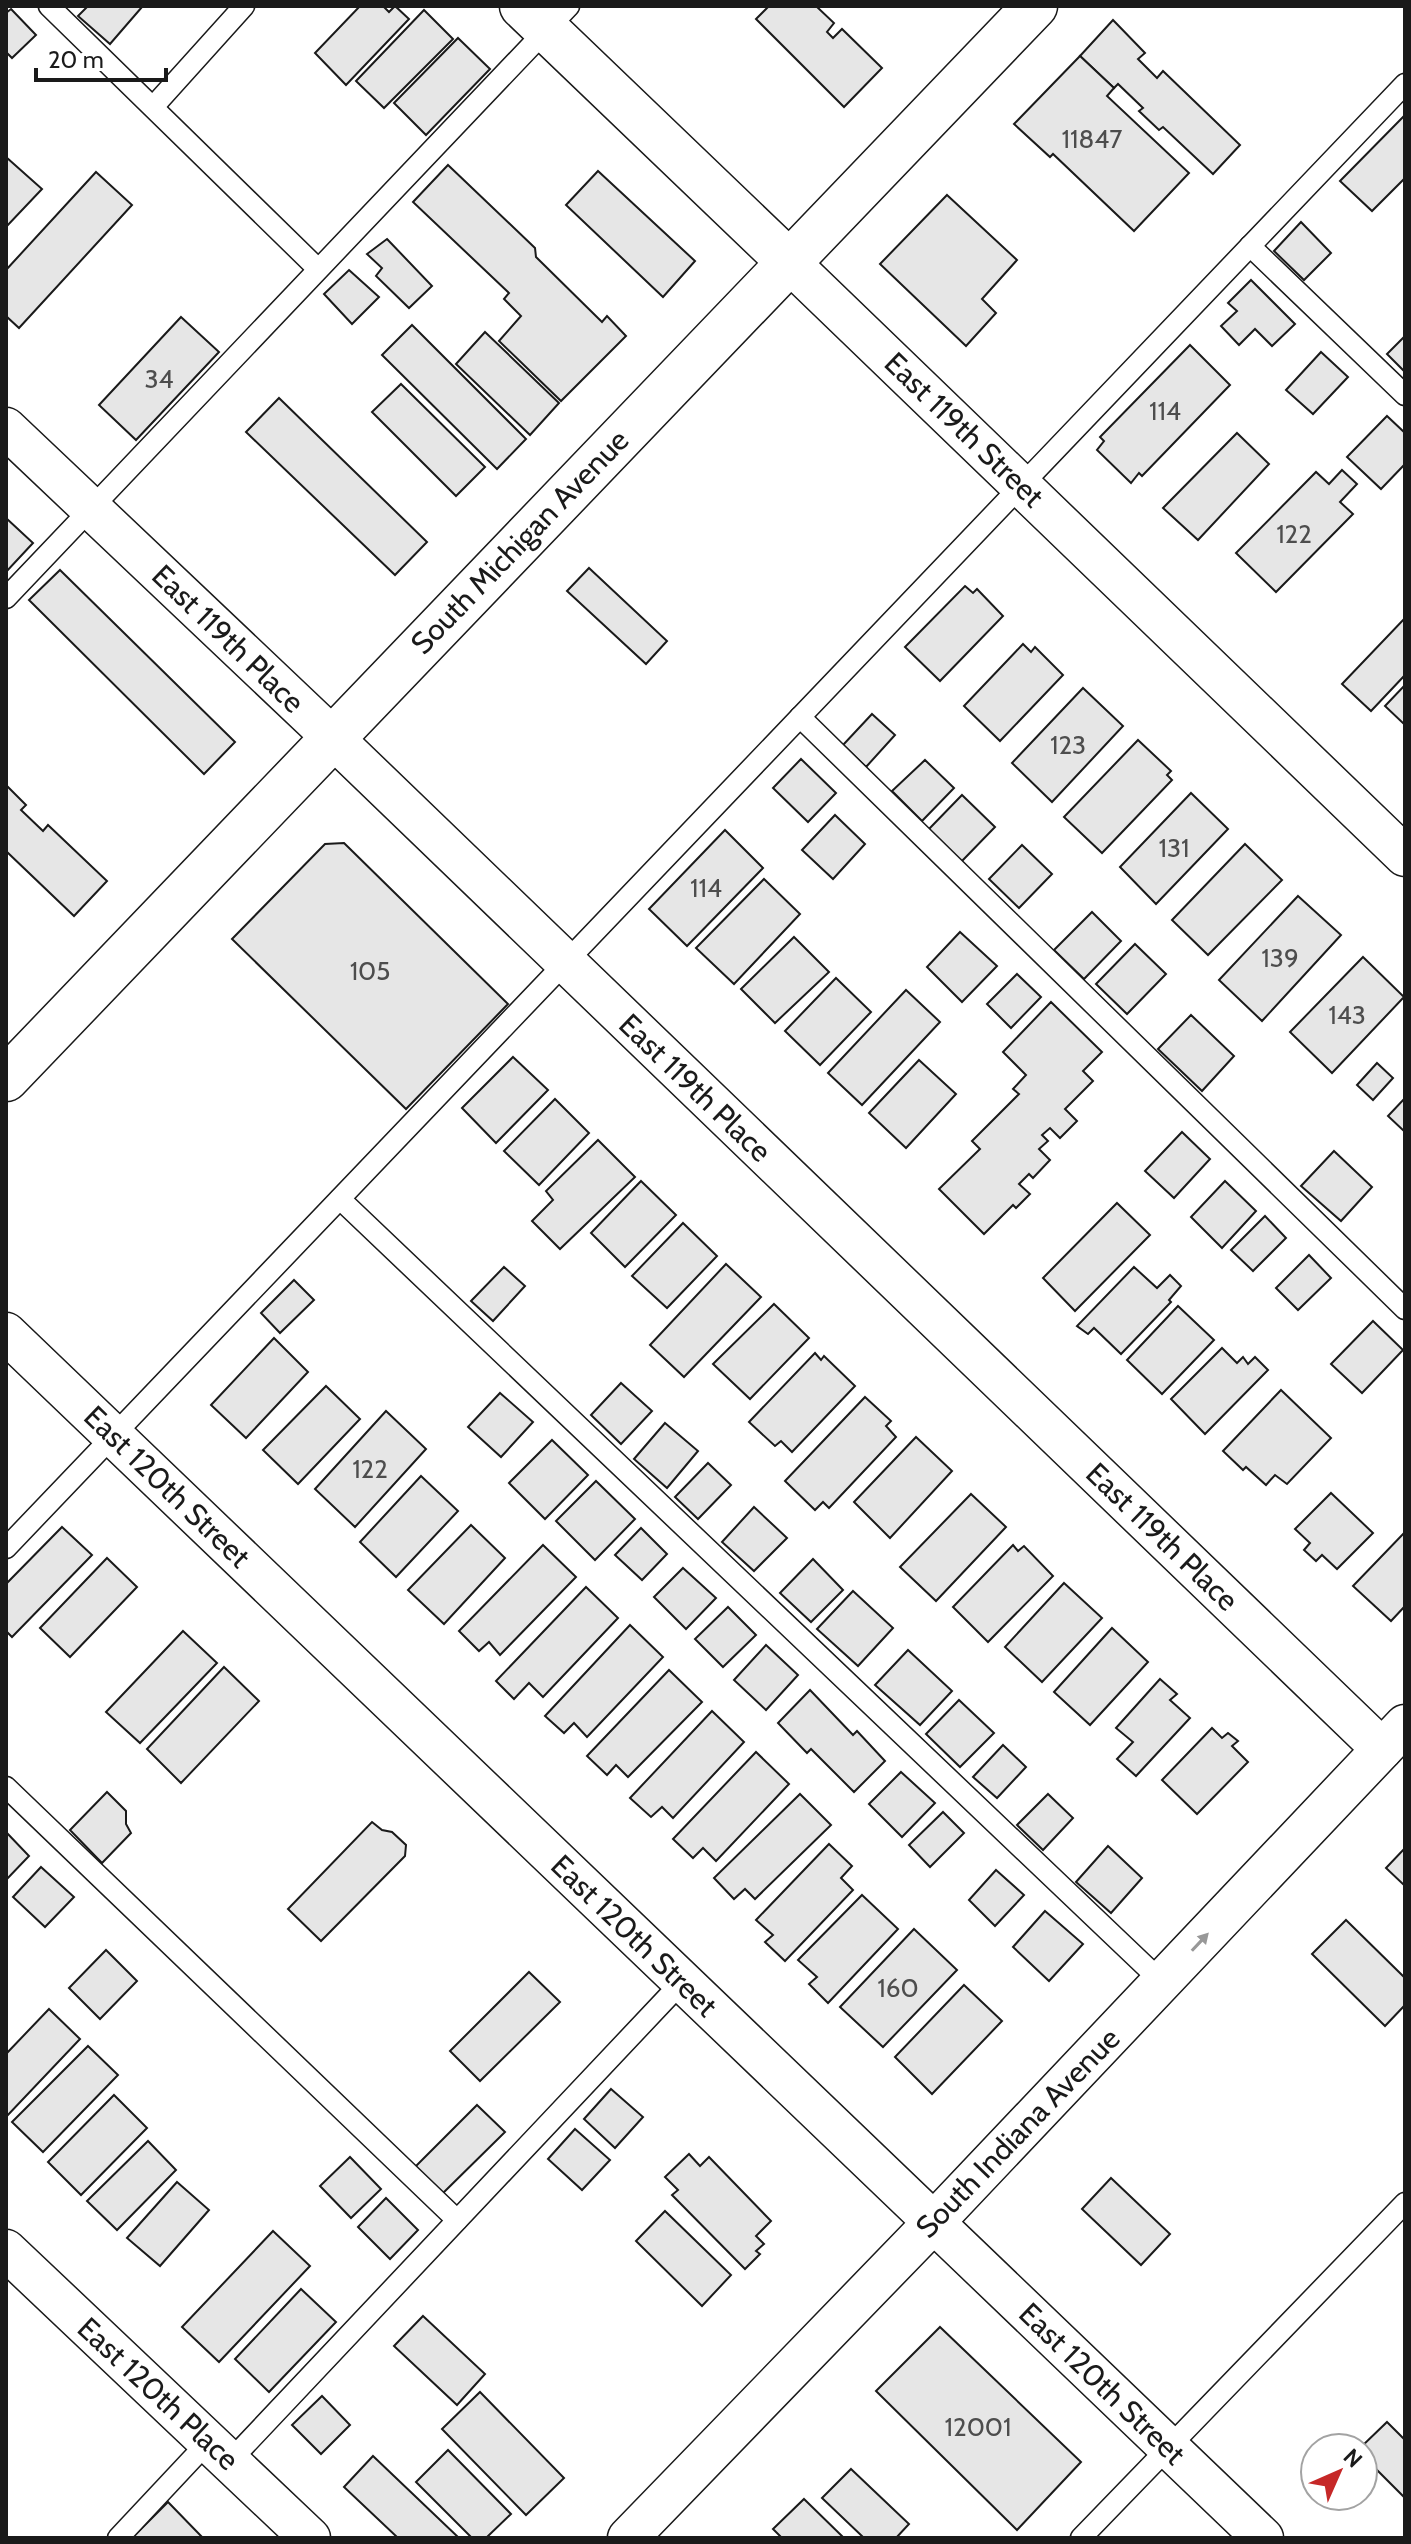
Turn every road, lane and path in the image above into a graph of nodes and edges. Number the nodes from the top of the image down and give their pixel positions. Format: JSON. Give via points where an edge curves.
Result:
{"nodes":[{"id":1,"x":49,"y":6,"type":"edge"},
{"id":2,"x":244,"y":6,"type":"edge"},
{"id":3,"x":1035,"y":6,"type":"edge"},
{"id":4,"x":546,"y":14,"type":"edge"},
{"id":5,"x":1405,"y":84,"type":"edge"},
{"id":6,"x":153,"y":107,"type":"junction"},
{"id":7,"x":1250,"y":246,"type":"junction"},
{"id":8,"x":789,"y":262,"type":"junction"},
{"id":9,"x":318,"y":269,"type":"junction"},
{"id":10,"x":1405,"y":395,"type":"edge"},
{"id":11,"x":6,"y":428,"type":"edge"},
{"id":12,"x":1021,"y":486,"type":"junction"},
{"id":13,"x":91,"y":509,"type":"junction"},
{"id":14,"x":6,"y":598,"type":"edge"},
{"id":15,"x":800,"y":717,"type":"junction"},
{"id":16,"x":332,"y":737,"type":"junction"},
{"id":17,"x":1405,"y":856,"type":"edge"},
{"id":18,"x":565,"y":963,"type":"junction"},
{"id":19,"x":6,"y":1079,"type":"edge"},
{"id":20,"x":340,"y":1199,"type":"junction"},
{"id":21,"x":1405,"y":1309,"type":"edge"},
{"id":22,"x":6,"y":1333,"type":"edge"},
{"id":23,"x":113,"y":1436,"type":"junction"},
{"id":24,"x":6,"y":1548,"type":"edge"},
{"id":25,"x":1394,"y":1737,"type":"edge"},
{"id":26,"x":6,"y":1787,"type":"edge"},
{"id":27,"x":682,"y":1982,"type":"junction"},
{"id":28,"x":1162,"y":1982,"type":"junction"},
{"id":29,"x":1405,"y":2203,"type":"edge"},
{"id":30,"x":457,"y":2220,"type":"junction"},
{"id":31,"x":934,"y":2222,"type":"junction"},
{"id":32,"x":6,"y":2250,"type":"edge"},
{"id":33,"x":1167,"y":2446,"type":"junction"},
{"id":34,"x":219,"y":2451,"type":"junction"},
{"id":35,"x":118,"y":2538,"type":"edge"},
{"id":36,"x":310,"y":2538,"type":"edge"},
{"id":37,"x":628,"y":2538,"type":"edge"},
{"id":38,"x":1081,"y":2538,"type":"edge"},
{"id":39,"x":1263,"y":2538,"type":"edge"}],
"edges":[{"from":1,"to":6,"type":"lane"},
{"from":2,"to":6,"type":"lane"},
{"from":3,"to":8,"type":"main road","name":"South Michigan Avenue"},
{"from":4,"to":8,"type":"main road","name":"East 119th Street"},
{"from":4,"to":9,"type":"lane"},
{"from":5,"to":7,"type":"lane"},
{"from":6,"to":9,"type":"lane"},
{"from":7,"to":10,"type":"lane"},
{"from":7,"to":12,"type":"lane"},
{"from":8,"to":12,"type":"street","name":"East 119th Street"},
{"from":8,"to":16,"type":"main road","name":"South Michigan Avenue"},
{"from":9,"to":13,"type":"lane"},
{"from":11,"to":13,"type":"street","name":"East 119th Place"},
{"from":12,"to":15,"type":"lane"},
{"from":12,"to":17,"type":"street","name":"East 119th Street"},
{"from":13,"to":14,"type":"lane"},
{"from":13,"to":16,"type":"street","name":"East 119th Place"},
{"from":15,"to":18,"type":"lane"},
{"from":15,"to":21,"type":"lane"},
{"from":16,"to":18,"type":"street","name":"East 119th Place"},
{"from":16,"to":19,"type":"main road","name":"South Michigan Avenue"},
{"from":18,"to":20,"type":"lane"},
{"from":18,"to":25,"type":"street","name":"East 119th Place"},
{"from":20,"to":23,"type":"lane"},
{"from":20,"to":28,"type":"lane"},
{"from":22,"to":23,"type":"street","name":"East 120th Street"},
{"from":23,"to":24,"type":"lane"},
{"from":23,"to":27,"type":"street","name":"East 120th Street"},
{"from":28,"to":25,"type":"street","name":"South Indiana Avenue","one_way":true},
{"from":26,"to":30,"type":"lane"},
{"from":27,"to":30,"type":"lane"},
{"from":27,"to":31,"type":"street","name":"East 120th Street"},
{"from":28,"to":31,"type":"street","name":"South Indiana Avenue"},
{"from":29,"to":33,"type":"lane"},
{"from":30,"to":34,"type":"lane"},
{"from":31,"to":33,"type":"street","name":"East 120th Street"},
{"from":31,"to":37,"type":"street","name":"South Indiana Avenue"},
{"from":32,"to":34,"type":"street","name":"East 120th Place"},
{"from":33,"to":38,"type":"lane"},
{"from":33,"to":39,"type":"street","name":"East 120th Street"},
{"from":34,"to":35,"type":"lane"},
{"from":34,"to":36,"type":"street","name":"East 120th Place"}]}
